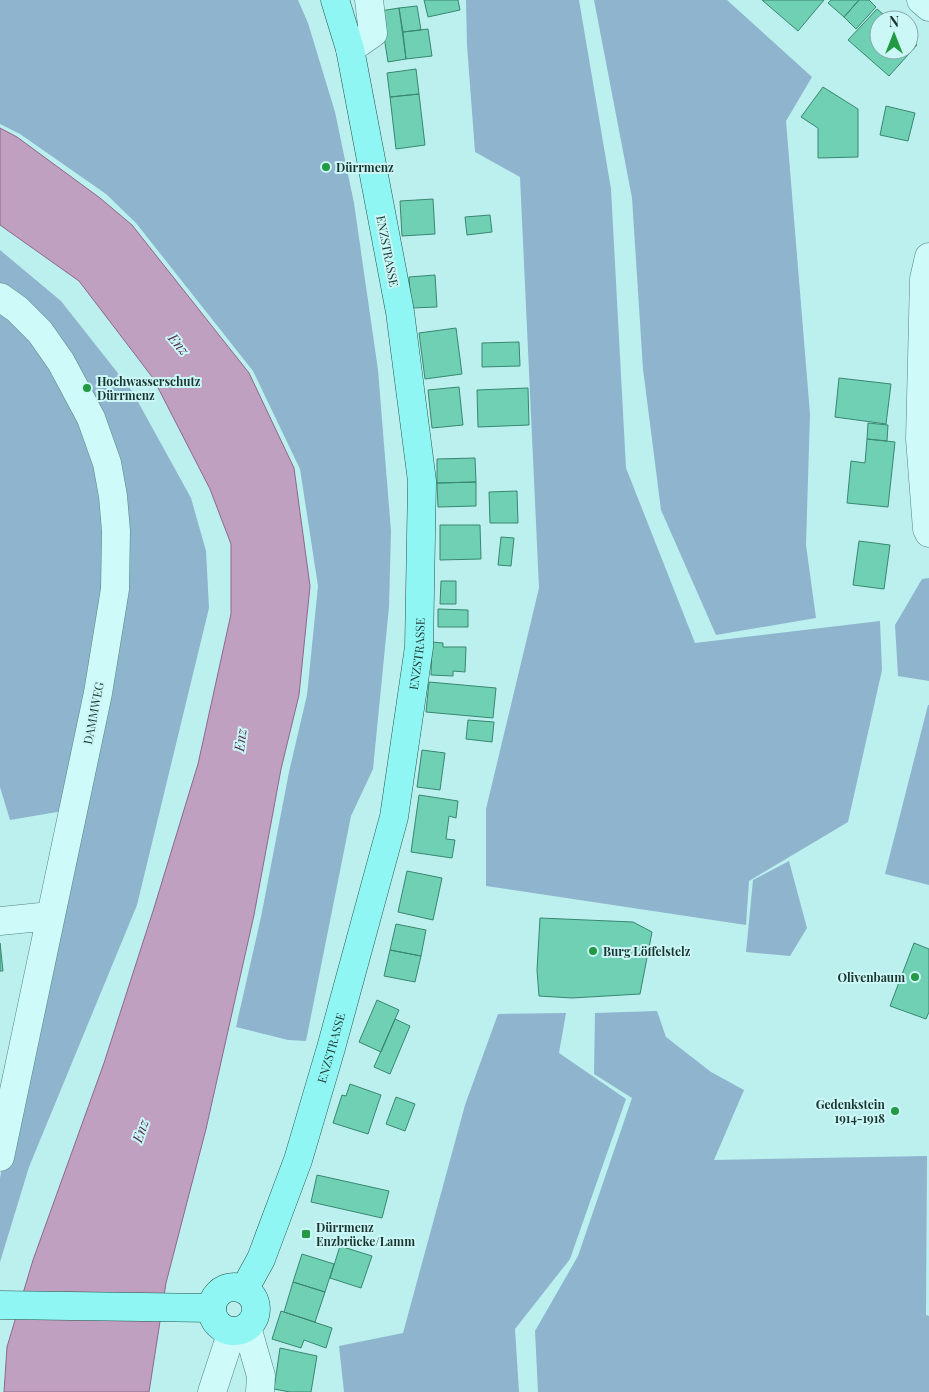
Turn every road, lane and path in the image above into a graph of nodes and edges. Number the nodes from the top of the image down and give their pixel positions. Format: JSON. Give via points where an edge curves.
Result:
{"nodes":[{"id":1,"x":335,"y":0,"type":"edge"},
{"id":2,"x":369,"y":0,"type":"edge"},
{"id":3,"x":921,"y":0,"type":"edge"},
{"id":4,"x":929,"y":7,"type":"edge"},
{"id":5,"x":350,"y":49,"type":"junction"},
{"id":6,"x":929,"y":257,"type":"edge"},
{"id":7,"x":0,"y":297,"type":"edge"},
{"id":8,"x":929,"y":533,"type":"edge"},
{"id":9,"x":50,"y":916,"type":"junction"},
{"id":10,"x":0,"y":921,"type":"edge"},
{"id":11,"x":0,"y":1157,"type":"edge"},
{"id":12,"x":244,"y":1290,"type":"junction"},
{"id":13,"x":0,"y":1305,"type":"edge"},
{"id":14,"x":201,"y":1307,"type":"junction"},
{"id":15,"x":239,"y":1329,"type":"junction"},
{"id":16,"x":212,"y":1392,"type":"edge"},
{"id":17,"x":260,"y":1392,"type":"edge"}],
"edges":[{"from":1,"to":5,"type":"main road","name":"ENZSTRASSE"},
{"from":2,"to":5,"type":"street","via":[[373,33]]},
{"from":3,"to":4,"type":"street"},
{"from":5,"to":12,"type":"main road","name":"ENZSTRASSE","via":[[400,312],[422,481],[419,647],[394,817],[334,1039],[298,1160],[261,1259]]},
{"from":6,"to":8,"type":"street","via":[[924,279],[920,439]]},
{"from":7,"to":9,"type":"street","name":"DAMMWEG","via":[[40,332],[61,362],[91,418],[107,463],[116,531],[115,589],[99,685]]},
{"from":9,"to":10,"type":"street"},
{"from":9,"to":11,"type":"street","name":"DAMMWEG"},
{"from":12,"to":14,"type":"main road","via":[[237,1287],[223,1290]]},
{"from":12,"to":15,"type":"main road","via":[[254,1300],[256,1308],[252,1322]]},
{"from":13,"to":14,"type":"main road"},
{"from":14,"to":15,"type":"main road","via":[[226,1329]]},
{"from":15,"to":16,"type":"street"},
{"from":15,"to":17,"type":"street","via":[[261,1376]]}]}
